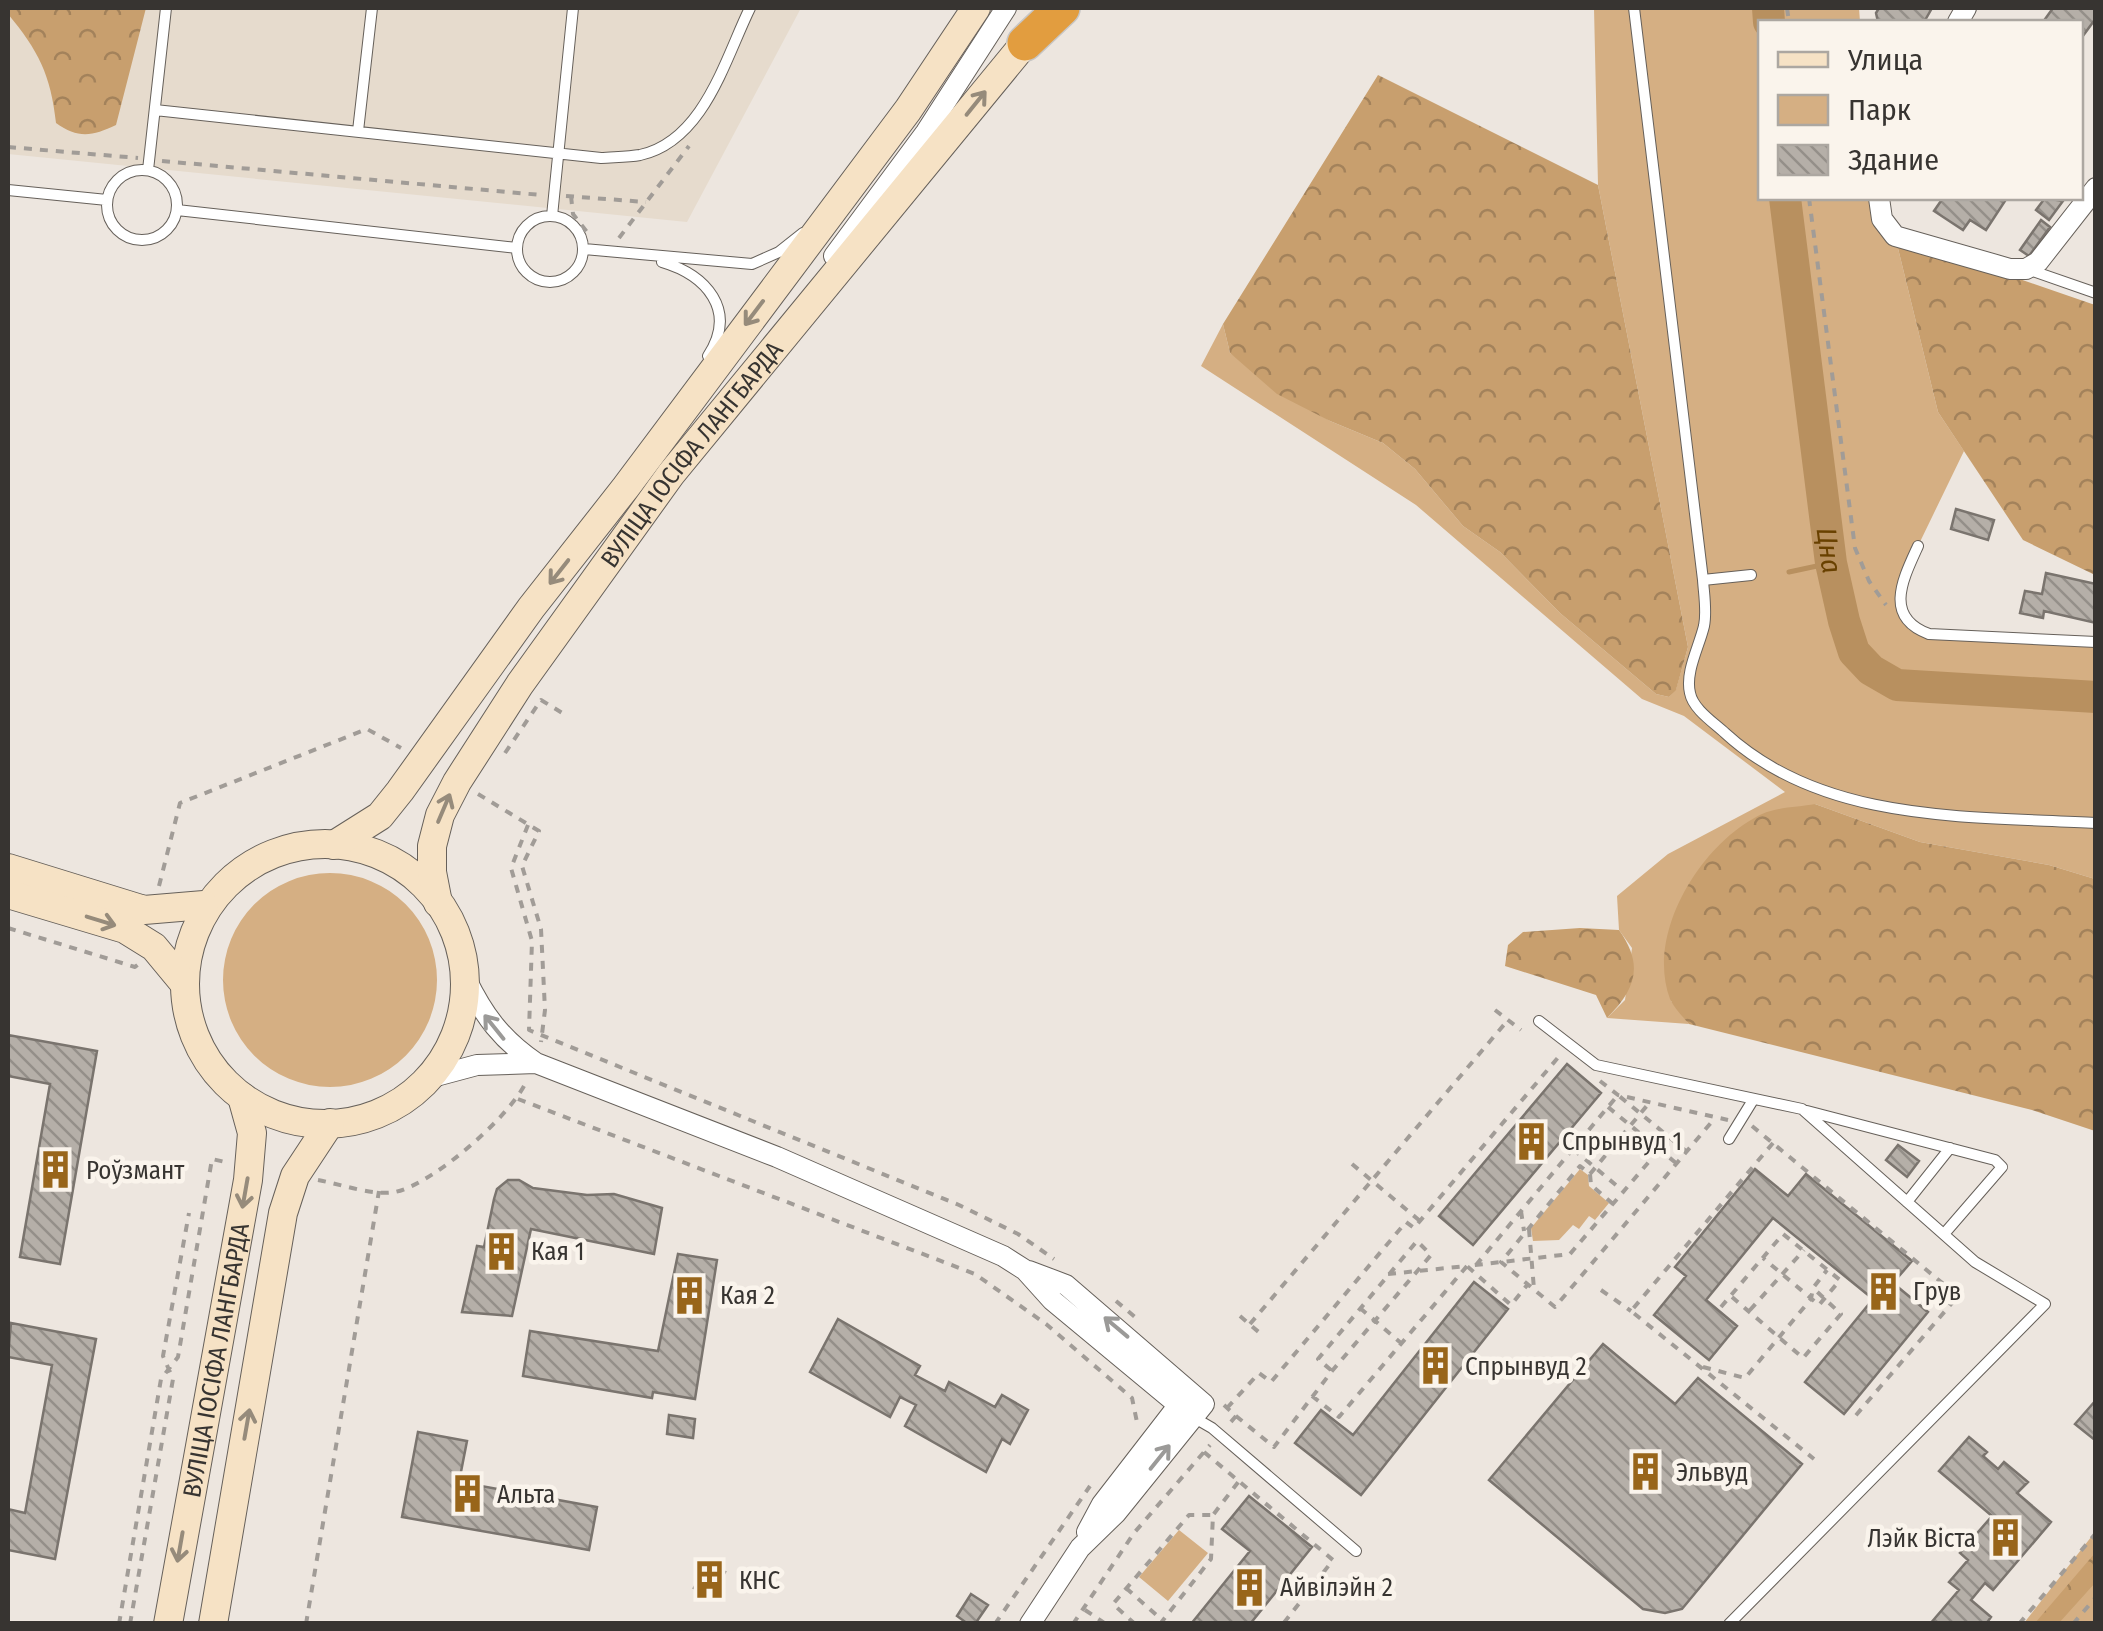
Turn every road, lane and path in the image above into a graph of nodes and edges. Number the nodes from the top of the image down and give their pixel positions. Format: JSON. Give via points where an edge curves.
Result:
{"nodes":[{"id":1,"x":166,"y":8,"type":"edge"},
{"id":2,"x":372,"y":8,"type":"edge"},
{"id":3,"x":573,"y":8,"type":"edge"},
{"id":4,"x":750,"y":8,"type":"edge"},
{"id":5,"x":976,"y":8,"type":"edge"},
{"id":6,"x":1006,"y":8,"type":"edge"},
{"id":7,"x":1062,"y":8,"type":"edge"},
{"id":8,"x":1634,"y":8,"type":"edge"},
{"id":9,"x":1025,"y":44,"type":"joint"},
{"id":10,"x":155,"y":110,"type":"junction"},
{"id":11,"x":358,"y":131,"type":"junction"},
{"id":12,"x":8,"y":147,"type":"edge"},
{"id":13,"x":557,"y":152,"type":"junction"},
{"id":14,"x":148,"y":165,"type":"junction"},
{"id":15,"x":862,"y":168,"type":"junction"},
{"id":16,"x":2096,"y":188,"type":"edge"},
{"id":17,"x":8,"y":190,"type":"edge"},
{"id":18,"x":553,"y":196,"type":"junction"},
{"id":19,"x":571,"y":196,"type":"junction"},
{"id":20,"x":107,"y":200,"type":"junction"},
{"id":21,"x":1810,"y":200,"type":"edge"},
{"id":22,"x":1879,"y":200,"type":"edge"},
{"id":23,"x":646,"y":202,"type":"dead end"},
{"id":24,"x":177,"y":210,"type":"junction"},
{"id":25,"x":552,"y":216,"type":"junction"},
{"id":26,"x":592,"y":238,"type":"dead end"},
{"id":27,"x":616,"y":242,"type":"dead end"},
{"id":28,"x":632,"y":244,"type":"dead end"},
{"id":29,"x":517,"y":248,"type":"junction"},
{"id":30,"x":584,"y":249,"type":"junction"},
{"id":31,"x":642,"y":256,"type":"junction"},
{"id":32,"x":2026,"y":269,"type":"junction"},
{"id":33,"x":2096,"y":292,"type":"edge"},
{"id":34,"x":675,"y":418,"type":"junction"},
{"id":35,"x":671,"y":474,"type":"junction"},
{"id":36,"x":1918,"y":546,"type":"dead end"},
{"id":37,"x":1752,"y":575,"type":"dead end"},
{"id":38,"x":1703,"y":580,"type":"junction"},
{"id":39,"x":1916,"y":629,"type":"junction"},
{"id":40,"x":2096,"y":642,"type":"edge"},
{"id":41,"x":564,"y":714,"type":"dead end"},
{"id":42,"x":498,"y":762,"type":"dead end"},
{"id":43,"x":2096,"y":823,"type":"edge"},
{"id":44,"x":528,"y":825,"type":"dead end"},
{"id":45,"x":334,"y":844,"type":"junction"},
{"id":46,"x":8,"y":868,"type":"edge"},
{"id":47,"x":8,"y":894,"type":"edge"},
{"id":48,"x":438,"y":903,"type":"junction"},
{"id":49,"x":204,"y":905,"type":"junction"},
{"id":50,"x":466,"y":980,"type":"junction"},
{"id":51,"x":183,"y":982,"type":"junction"},
{"id":52,"x":1495,"y":1010,"type":"dead end"},
{"id":53,"x":1508,"y":1020,"type":"junction"},
{"id":54,"x":1539,"y":1021,"type":"dead end"},
{"id":55,"x":1520,"y":1030,"type":"dead end"},
{"id":56,"x":543,"y":1034,"type":"junction"},
{"id":57,"x":1562,"y":1052,"type":"dead end"},
{"id":58,"x":536,"y":1063,"type":"junction"},
{"id":59,"x":1590,"y":1074,"type":"dead end"},
{"id":60,"x":436,"y":1076,"type":"junction"},
{"id":61,"x":1618,"y":1095,"type":"junction"},
{"id":62,"x":242,"y":1097,"type":"junction"},
{"id":63,"x":518,"y":1098,"type":"junction"},
{"id":64,"x":1753,"y":1100,"type":"junction"},
{"id":65,"x":1650,"y":1102,"type":"junction"},
{"id":66,"x":1608,"y":1107,"type":"junction"},
{"id":67,"x":1802,"y":1110,"type":"junction"},
{"id":68,"x":1641,"y":1114,"type":"junction"},
{"id":69,"x":1716,"y":1117,"type":"junction"},
{"id":70,"x":1740,"y":1122,"type":"junction"},
{"id":71,"x":330,"y":1123,"type":"junction"},
{"id":72,"x":1632,"y":1126,"type":"junction"},
{"id":73,"x":1730,"y":1139,"type":"dead end"},
{"id":74,"x":1774,"y":1142,"type":"junction"},
{"id":75,"x":1950,"y":1148,"type":"junction"},
{"id":76,"x":1572,"y":1149,"type":"junction"},
{"id":77,"x":1659,"y":1150,"type":"junction"},
{"id":78,"x":1686,"y":1152,"type":"junction"},
{"id":79,"x":212,"y":1160,"type":"dead end"},
{"id":80,"x":1352,"y":1164,"type":"dead end"},
{"id":81,"x":1676,"y":1164,"type":"junction"},
{"id":82,"x":1595,"y":1168,"type":"junction"},
{"id":83,"x":1590,"y":1174,"type":"junction"},
{"id":84,"x":1372,"y":1181,"type":"junction"},
{"id":85,"x":408,"y":1188,"type":"dead end"},
{"id":86,"x":379,"y":1191,"type":"dead end"},
{"id":87,"x":1623,"y":1192,"type":"junction"},
{"id":88,"x":1907,"y":1202,"type":"junction"},
{"id":89,"x":1613,"y":1204,"type":"junction"},
{"id":90,"x":1522,"y":1210,"type":"junction"},
{"id":91,"x":190,"y":1213,"type":"dead end"},
{"id":92,"x":1536,"y":1220,"type":"junction"},
{"id":93,"x":1420,"y":1221,"type":"junction"},
{"id":94,"x":1526,"y":1232,"type":"junction"},
{"id":95,"x":1944,"y":1234,"type":"junction"},
{"id":96,"x":1804,"y":1250,"type":"junction"},
{"id":97,"x":1762,"y":1258,"type":"junction"},
{"id":98,"x":1531,"y":1259,"type":"junction"},
{"id":99,"x":1501,"y":1262,"type":"junction"},
{"id":100,"x":1064,"y":1265,"type":"dead end"},
{"id":101,"x":1476,"y":1265,"type":"junction"},
{"id":102,"x":1467,"y":1266,"type":"junction"},
{"id":103,"x":1828,"y":1270,"type":"junction"},
{"id":104,"x":1417,"y":1272,"type":"junction"},
{"id":105,"x":1388,"y":1274,"type":"junction"},
{"id":106,"x":1782,"y":1275,"type":"junction"},
{"id":107,"x":1528,"y":1284,"type":"junction"},
{"id":108,"x":1813,"y":1288,"type":"junction"},
{"id":109,"x":1534,"y":1289,"type":"junction"},
{"id":110,"x":1601,"y":1290,"type":"dead end"},
{"id":111,"x":1109,"y":1296,"type":"dead end"},
{"id":112,"x":1730,"y":1296,"type":"junction"},
{"id":113,"x":1811,"y":1299,"type":"junction"},
{"id":114,"x":1825,"y":1299,"type":"junction"},
{"id":115,"x":1721,"y":1307,"type":"dead end"},
{"id":116,"x":1360,"y":1308,"type":"junction"},
{"id":117,"x":1631,"y":1312,"type":"junction"},
{"id":118,"x":1749,"y":1312,"type":"junction"},
{"id":119,"x":1240,"y":1316,"type":"dead end"},
{"id":120,"x":1136,"y":1318,"type":"dead end"},
{"id":121,"x":1375,"y":1320,"type":"junction"},
{"id":122,"x":1250,"y":1324,"type":"junction"},
{"id":123,"x":1261,"y":1334,"type":"dead end"},
{"id":124,"x":1779,"y":1337,"type":"junction"},
{"id":125,"x":1401,"y":1343,"type":"junction"},
{"id":126,"x":1698,"y":1366,"type":"junction"},
{"id":127,"x":168,"y":1369,"type":"junction"},
{"id":128,"x":1332,"y":1371,"type":"junction"},
{"id":129,"x":1312,"y":1396,"type":"junction"},
{"id":130,"x":1196,"y":1402,"type":"junction"},
{"id":131,"x":1228,"y":1408,"type":"junction"},
{"id":132,"x":1236,"y":1416,"type":"junction"},
{"id":133,"x":1851,"y":1421,"type":"dead end"},
{"id":134,"x":1138,"y":1428,"type":"dead end"},
{"id":135,"x":1216,"y":1431,"type":"junction"},
{"id":136,"x":1204,"y":1452,"type":"junction"},
{"id":137,"x":1814,"y":1459,"type":"dead end"},
{"id":138,"x":1100,"y":1474,"type":"dead end"},
{"id":139,"x":1239,"y":1481,"type":"junction"},
{"id":140,"x":1212,"y":1516,"type":"junction"},
{"id":141,"x":2096,"y":1534,"type":"edge"},
{"id":142,"x":1356,"y":1551,"type":"dead end"},
{"id":143,"x":1126,"y":1588,"type":"junction"},
{"id":144,"x":2096,"y":1597,"type":"edge"},
{"id":145,"x":1084,"y":1609,"type":"junction"},
{"id":146,"x":1161,"y":1622,"type":"edge"},
{"id":147,"x":119,"y":1624,"type":"edge"},
{"id":148,"x":130,"y":1624,"type":"edge"},
{"id":149,"x":168,"y":1624,"type":"edge"},
{"id":150,"x":213,"y":1624,"type":"edge"},
{"id":151,"x":306,"y":1624,"type":"edge"},
{"id":152,"x":994,"y":1624,"type":"edge"},
{"id":153,"x":1030,"y":1624,"type":"edge"},
{"id":154,"x":1074,"y":1624,"type":"edge"},
{"id":155,"x":1106,"y":1624,"type":"edge"},
{"id":156,"x":1136,"y":1624,"type":"edge"},
{"id":157,"x":1283,"y":1624,"type":"edge"},
{"id":158,"x":1729,"y":1624,"type":"edge"},
{"id":159,"x":2019,"y":1624,"type":"edge"},
{"id":160,"x":2072,"y":1624,"type":"edge"}],
"edges":[{"from":1,"to":10,"type":"lane"},
{"from":2,"to":11,"type":"lane"},
{"from":3,"to":13,"type":"lane"},
{"from":4,"to":13,"type":"lane","via":[[698,115],[675,140],[642,154]]},
{"from":5,"to":15,"type":"main road","name":"ВУЛІЦА ІОСІФА ЛАНГБАРДА"},
{"from":6,"to":35,"type":"street","via":[[926,132]]},
{"from":7,"to":9,"type":"highway"},
{"from":8,"to":38,"type":"lane"},
{"from":35,"to":9,"type":"main road","name":"ВУЛІЦА ІОСІФА ЛАНГБАРДА","one_way":true},
{"from":10,"to":11,"type":"lane"},
{"from":10,"to":14,"type":"lane"},
{"from":11,"to":13,"type":"lane"},
{"from":12,"to":14,"type":"path"},
{"from":13,"to":18,"type":"lane"},
{"from":14,"to":18,"type":"path"},
{"from":14,"to":20,"type":"lane","via":[[117,180]]},
{"from":14,"to":24,"type":"lane","via":[[167,180]]},
{"from":15,"to":31,"type":"lane","via":[[804,233],[752,264]]},
{"from":15,"to":34,"type":"main road","name":"ВУЛІЦА ІОСІФА ЛАНГБАРДА","one_way":true},
{"from":16,"to":32,"type":"street"},
{"from":17,"to":20,"type":"lane"},
{"from":18,"to":19,"type":"path"},
{"from":18,"to":25,"type":"lane"},
{"from":19,"to":23,"type":"path"},
{"from":19,"to":26,"type":"path","via":[[573,214]]},
{"from":20,"to":24,"type":"lane","via":[[110,221],[137,240],[158,237]]},
{"from":21,"to":39,"type":"path","via":[[1855,548],[1892,613]]},
{"from":22,"to":32,"type":"street","via":[[1882,219],[1895,236]]},
{"from":24,"to":29,"type":"lane"},
{"from":25,"to":29,"type":"lane","via":[[532,222]]},
{"from":25,"to":30,"type":"lane","via":[[572,224]]},
{"from":27,"to":28,"type":"path"},
{"from":29,"to":30,"type":"lane","via":[[531,277],[552,282],[572,274]]},
{"from":30,"to":31,"type":"lane"},
{"from":31,"to":34,"type":"lane","via":[[690,271],[716,300],[720,321],[713,349]]},
{"from":32,"to":33,"type":"lane"},
{"from":34,"to":45,"type":"main road","name":"ВУЛІЦА ІОСІФА ЛАНГБАРДА","one_way":true,"via":[[380,816]]},
{"from":48,"to":35,"type":"main road","name":"ВУЛІЦА ІОСІФА ЛАНГБАРДА","one_way":true,"via":[[432,846],[457,782]]},
{"from":36,"to":39,"type":"lane","via":[[1900,598]]},
{"from":37,"to":38,"type":"lane"},
{"from":38,"to":43,"type":"lane","via":[[1705,622],[1690,696],[1742,750],[1788,777],[1860,803],[1964,818]]},
{"from":39,"to":40,"type":"lane"},
{"from":41,"to":42,"type":"path","via":[[541,700]]},
{"from":44,"to":56,"type":"path","via":[[511,868],[532,940],[530,1030]]},
{"from":45,"to":48,"type":"main road","via":[[392,862]]},
{"from":45,"to":49,"type":"main road","via":[[293,847],[254,860]]},
{"from":46,"to":49,"type":"main road","via":[[144,910]]},
{"from":47,"to":51,"type":"main road","one_way":true,"via":[[125,929],[154,947]]},
{"from":48,"to":50,"type":"main road","via":[[458,939]]},
{"from":49,"to":51,"type":"main road","via":[[191,929]]},
{"from":58,"to":50,"type":"street","one_way":true,"via":[[493,1028]]},
{"from":50,"to":60,"type":"main road","via":[[462,1020]]},
{"from":51,"to":62,"type":"main road","via":[[198,1041]]},
{"from":52,"to":53,"type":"path"},
{"from":53,"to":55,"type":"path"},
{"from":53,"to":84,"type":"path"},
{"from":54,"to":64,"type":"lane","via":[[1596,1065]]},
{"from":56,"to":58,"type":"path"},
{"from":56,"to":100,"type":"path","via":[[959,1205]]},
{"from":57,"to":93,"type":"path"},
{"from":58,"to":60,"type":"street","via":[[477,1064]]},
{"from":58,"to":63,"type":"path"},
{"from":58,"to":130,"type":"street","via":[[777,1157],[1066,1285]]},
{"from":59,"to":61,"type":"path"},
{"from":60,"to":71,"type":"main road","via":[[390,1112]]},
{"from":61,"to":65,"type":"path"},
{"from":61,"to":66,"type":"path"},
{"from":61,"to":68,"type":"path"},
{"from":62,"to":71,"type":"main road","via":[[284,1117]]},
{"from":62,"to":149,"type":"main road","name":"ВУЛІЦА ІОСІФА ЛАНГБАРДА","one_way":true,"via":[[252,1133],[248,1180]]},
{"from":63,"to":85,"type":"path","via":[[467,1150]]},
{"from":63,"to":134,"type":"path","via":[[975,1274],[1132,1398]]},
{"from":64,"to":67,"type":"lane"},
{"from":64,"to":70,"type":"lane"},
{"from":65,"to":68,"type":"path"},
{"from":65,"to":69,"type":"path"},
{"from":66,"to":72,"type":"path"},
{"from":66,"to":76,"type":"path"},
{"from":67,"to":75,"type":"lane"},
{"from":67,"to":88,"type":"lane"},
{"from":68,"to":72,"type":"path"},
{"from":68,"to":78,"type":"path"},
{"from":69,"to":70,"type":"path"},
{"from":69,"to":78,"type":"path"},
{"from":70,"to":73,"type":"lane"},
{"from":70,"to":74,"type":"path"},
{"from":150,"to":71,"type":"main road","name":"ВУЛІЦА ІОСІФА ЛАНГБАРДА","one_way":true,"via":[[282,1213],[295,1176]]},
{"from":72,"to":77,"type":"path"},
{"from":72,"to":82,"type":"path"},
{"from":74,"to":117,"type":"path"},
{"from":74,"to":133,"type":"path","via":[[1958,1296]]},
{"from":75,"to":88,"type":"lane"},
{"from":75,"to":95,"type":"lane","via":[[2002,1167]]},
{"from":76,"to":82,"type":"path"},
{"from":76,"to":90,"type":"path"},
{"from":77,"to":81,"type":"path"},
{"from":77,"to":87,"type":"path"},
{"from":78,"to":81,"type":"path"},
{"from":79,"to":127,"type":"path","via":[[178,1358]]},
{"from":80,"to":84,"type":"path"},
{"from":81,"to":109,"type":"path","via":[[1556,1307]]},
{"from":82,"to":83,"type":"path"},
{"from":82,"to":87,"type":"path"},
{"from":83,"to":89,"type":"path","via":[[1591,1185]]},
{"from":83,"to":92,"type":"path","via":[[1580,1166]]},
{"from":84,"to":93,"type":"path"},
{"from":84,"to":122,"type":"path"},
{"from":86,"to":151,"type":"path"},
{"from":87,"to":89,"type":"path"},
{"from":88,"to":95,"type":"lane"},
{"from":89,"to":98,"type":"path","via":[[1570,1254]]},
{"from":90,"to":92,"type":"path"},
{"from":90,"to":94,"type":"path"},
{"from":90,"to":101,"type":"path"},
{"from":91,"to":127,"type":"path","via":[[162,1356]]},
{"from":92,"to":94,"type":"path"},
{"from":93,"to":131,"type":"path","via":[[1414,1228],[1406,1222],[1271,1382],[1259,1372]]},
{"from":94,"to":98,"type":"path"},
{"from":94,"to":99,"type":"path"},
{"from":95,"to":158,"type":"lane","via":[[1975,1262],[2046,1304]]},
{"from":96,"to":97,"type":"path","via":[[1784,1234]]},
{"from":96,"to":103,"type":"path"},
{"from":96,"to":106,"type":"path"},
{"from":97,"to":106,"type":"path"},
{"from":97,"to":112,"type":"path"},
{"from":98,"to":99,"type":"path"},
{"from":98,"to":109,"type":"path"},
{"from":99,"to":101,"type":"path"},
{"from":99,"to":107,"type":"path"},
{"from":101,"to":102,"type":"path"},
{"from":102,"to":104,"type":"path"},
{"from":102,"to":107,"type":"path","via":[[1511,1305]]},
{"from":102,"to":125,"type":"path"},
{"from":103,"to":108,"type":"path"},
{"from":103,"to":114,"type":"path","via":[[1840,1280]]},
{"from":104,"to":105,"type":"path"},
{"from":104,"to":105,"type":"path","via":[[1431,1255],[1417,1241]]},
{"from":104,"to":121,"type":"path"},
{"from":105,"to":116,"type":"path"},
{"from":106,"to":113,"type":"path"},
{"from":106,"to":118,"type":"path"},
{"from":107,"to":109,"type":"path"},
{"from":108,"to":113,"type":"path"},
{"from":108,"to":114,"type":"path"},
{"from":110,"to":117,"type":"path"},
{"from":111,"to":120,"type":"path"},
{"from":112,"to":115,"type":"path"},
{"from":112,"to":118,"type":"path"},
{"from":113,"to":114,"type":"path","via":[[1819,1305]]},
{"from":113,"to":124,"type":"path"},
{"from":114,"to":124,"type":"path","via":[[1841,1314],[1803,1358]]},
{"from":116,"to":121,"type":"path"},
{"from":116,"to":128,"type":"path","via":[[1318,1359]]},
{"from":117,"to":126,"type":"path"},
{"from":118,"to":124,"type":"path"},
{"from":119,"to":122,"type":"path"},
{"from":121,"to":125,"type":"path"},
{"from":121,"to":128,"type":"path"},
{"from":122,"to":123,"type":"path"},
{"from":124,"to":126,"type":"path","via":[[1745,1378]]},
{"from":125,"to":129,"type":"path","via":[[1339,1417]]},
{"from":126,"to":137,"type":"path"},
{"from":127,"to":147,"type":"path","via":[[160,1379]]},
{"from":127,"to":148,"type":"path","via":[[172,1379]]},
{"from":128,"to":129,"type":"path"},
{"from":129,"to":132,"type":"path","via":[[1274,1446]]},
{"from":130,"to":131,"type":"path"},
{"from":130,"to":135,"type":"lane"},
{"from":130,"to":135,"type":"lane"},
{"from":130,"to":153,"type":"street","via":[[1116,1513],[1080,1548]]},
{"from":131,"to":132,"type":"path"},
{"from":132,"to":135,"type":"path"},
{"from":135,"to":136,"type":"path"},
{"from":135,"to":142,"type":"lane"},
{"from":136,"to":139,"type":"path"},
{"from":136,"to":145,"type":"path","via":[[1134,1532]]},
{"from":138,"to":152,"type":"path"},
{"from":139,"to":140,"type":"path"},
{"from":139,"to":157,"type":"path","via":[[1333,1560]]},
{"from":140,"to":143,"type":"path","via":[[1189,1514]]},
{"from":140,"to":146,"type":"path","via":[[1210,1559]]},
{"from":141,"to":159,"type":"path"},
{"from":143,"to":146,"type":"path"},
{"from":143,"to":156,"type":"path","via":[[1112,1604]]},
{"from":144,"to":160,"type":"path"},
{"from":145,"to":154,"type":"path"},
{"from":145,"to":155,"type":"path"}]}
